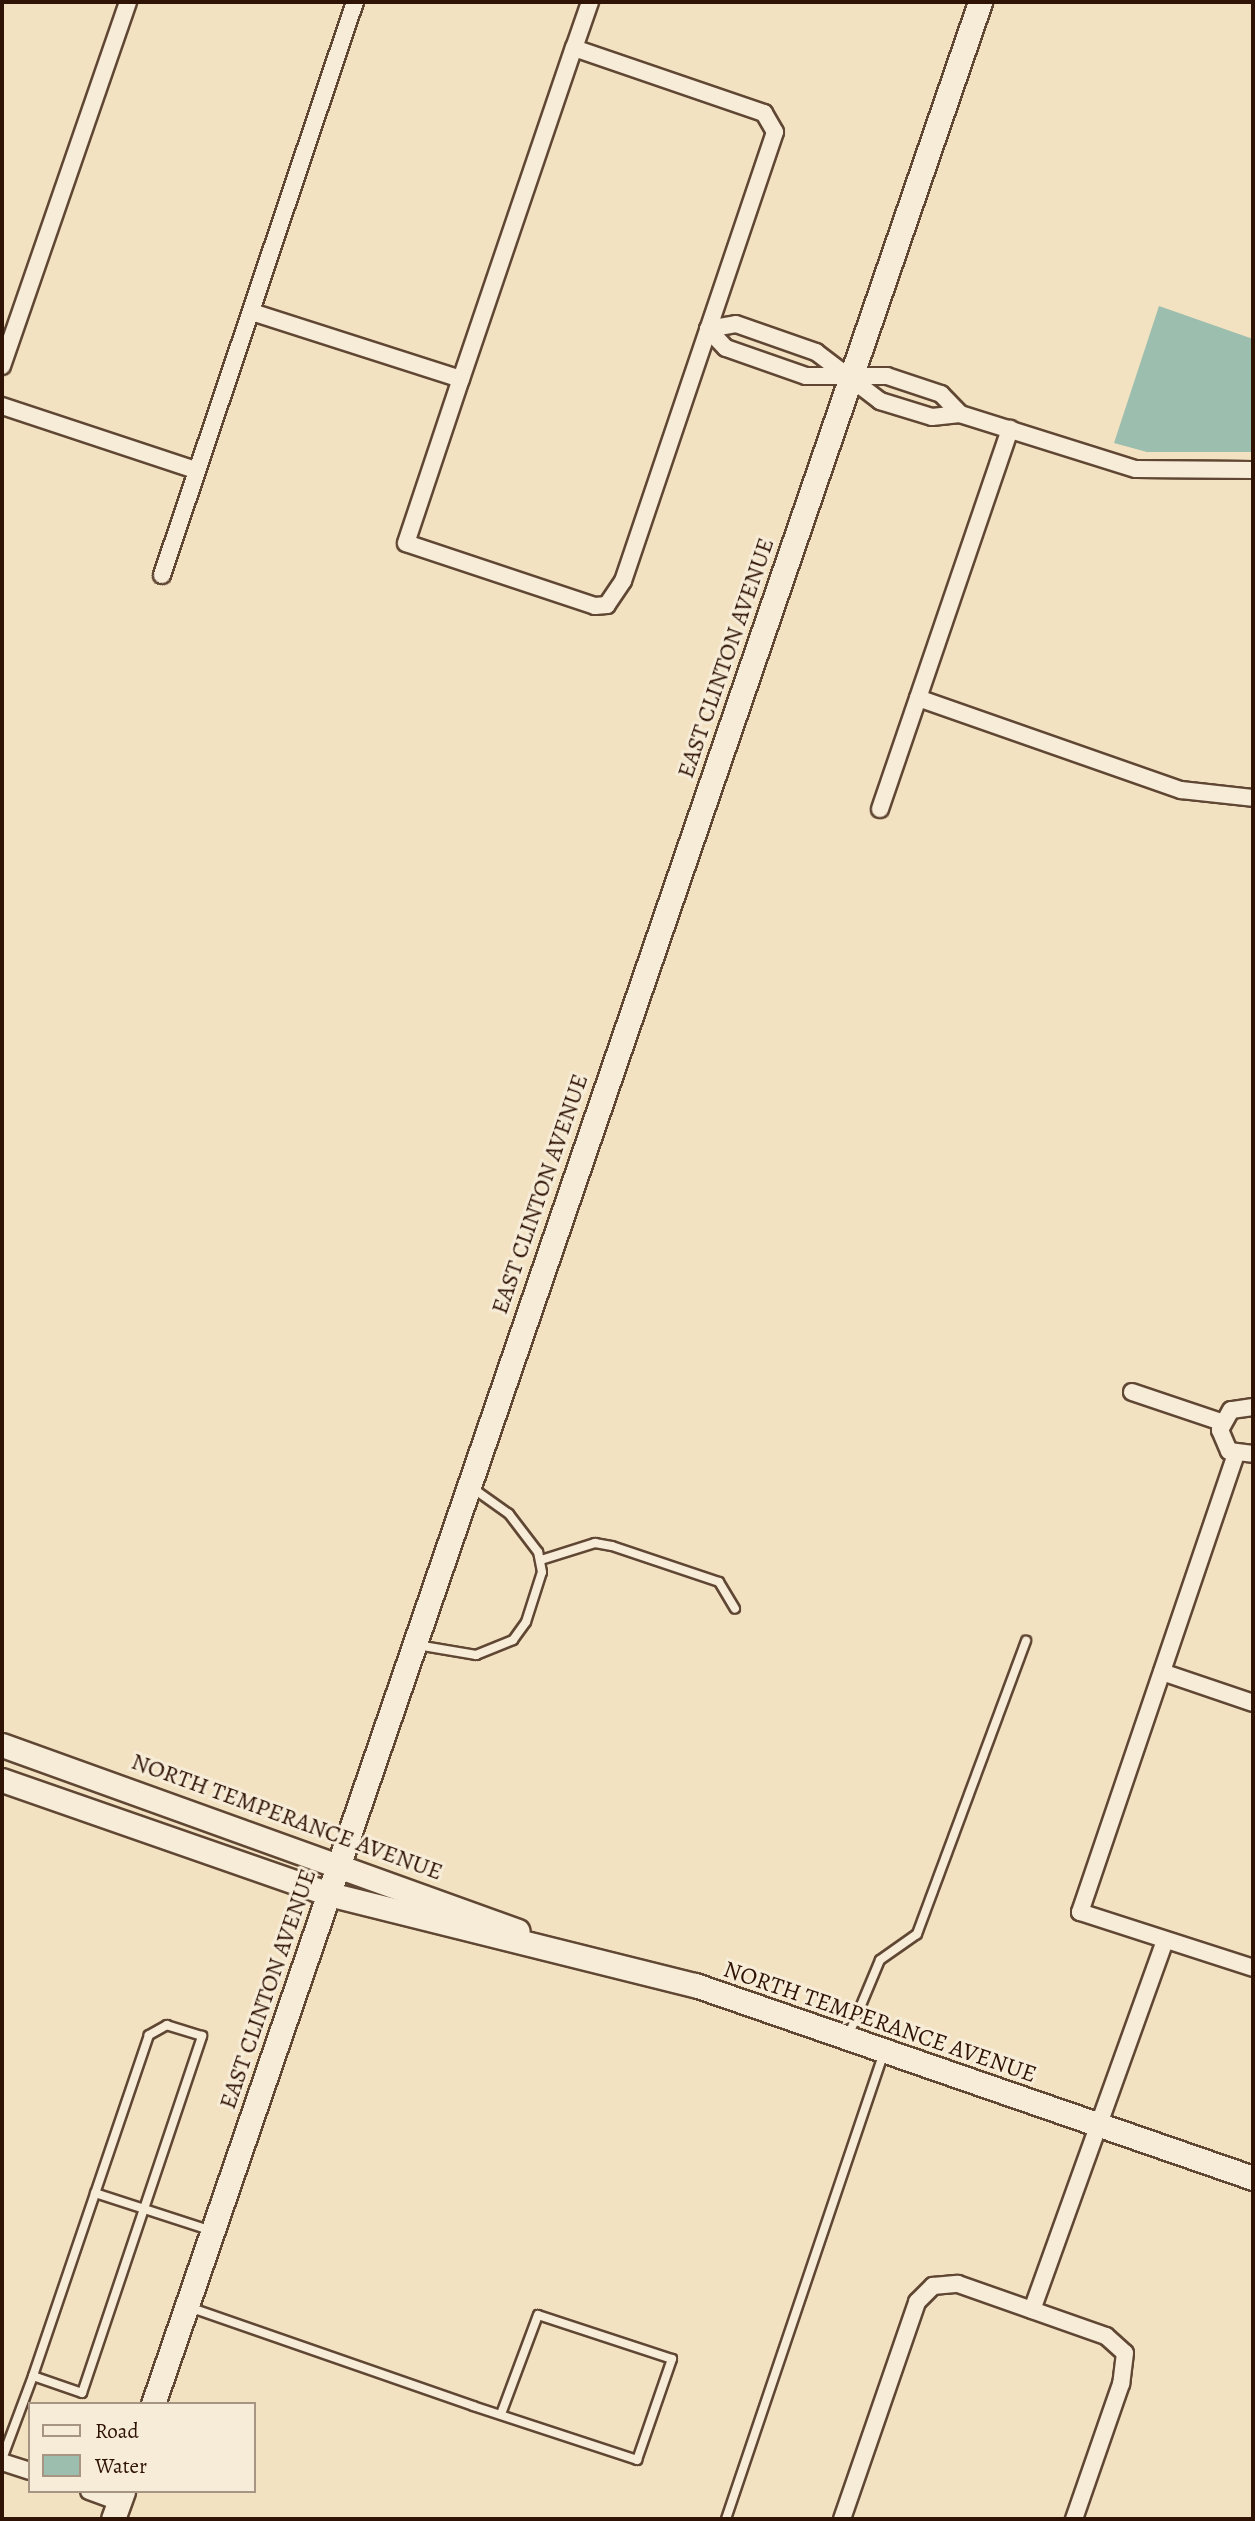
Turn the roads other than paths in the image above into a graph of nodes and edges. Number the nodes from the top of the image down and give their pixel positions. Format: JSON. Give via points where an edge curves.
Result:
{"nodes":[{"id":1,"x":128,"y":2,"type":"edge"},
{"id":2,"x":355,"y":2,"type":"edge"},
{"id":3,"x":590,"y":2,"type":"edge"},
{"id":4,"x":980,"y":2,"type":"edge"},
{"id":5,"x":574,"y":48,"type":"junction"},
{"id":6,"x":252,"y":312,"type":"junction"},
{"id":7,"x":708,"y":329,"type":"junction"},
{"id":8,"x":2,"y":366,"type":"edge"},
{"id":9,"x":852,"y":378,"type":"junction"},
{"id":10,"x":461,"y":379,"type":"junction"},
{"id":11,"x":2,"y":406,"type":"edge"},
{"id":12,"x":960,"y":414,"type":"junction"},
{"id":13,"x":1010,"y":429,"type":"junction"},
{"id":14,"x":196,"y":470,"type":"junction"},
{"id":15,"x":1253,"y":470,"type":"edge"},
{"id":16,"x":162,"y":575,"type":"dead end"},
{"id":17,"x":918,"y":698,"type":"junction"},
{"id":18,"x":1253,"y":798,"type":"edge"},
{"id":19,"x":880,"y":809,"type":"dead end"},
{"id":20,"x":1132,"y":1392,"type":"dead end"},
{"id":21,"x":1253,"y":1407,"type":"edge"},
{"id":22,"x":1221,"y":1422,"type":"junction"},
{"id":23,"x":1236,"y":1454,"type":"junction"},
{"id":24,"x":1253,"y":1454,"type":"edge"},
{"id":25,"x":468,"y":1486,"type":"junction"},
{"id":26,"x":541,"y":1560,"type":"junction"},
{"id":27,"x":735,"y":1609,"type":"dead end"},
{"id":28,"x":1026,"y":1642,"type":"dead end"},
{"id":29,"x":414,"y":1644,"type":"junction"},
{"id":30,"x":1162,"y":1672,"type":"junction"},
{"id":31,"x":1253,"y":1703,"type":"edge"},
{"id":32,"x":2,"y":1745,"type":"edge"},
{"id":33,"x":2,"y":1780,"type":"edge"},
{"id":34,"x":339,"y":1863,"type":"junction"},
{"id":35,"x":329,"y":1894,"type":"junction"},
{"id":36,"x":1165,"y":1940,"type":"junction"},
{"id":37,"x":553,"y":1945,"type":"junction"},
{"id":38,"x":1253,"y":1968,"type":"edge"},
{"id":39,"x":848,"y":2037,"type":"junction"},
{"id":40,"x":885,"y":2050,"type":"junction"},
{"id":41,"x":1098,"y":2126,"type":"junction"},
{"id":42,"x":1186,"y":2157,"type":"junction"},
{"id":43,"x":1253,"y":2178,"type":"edge"},
{"id":44,"x":1253,"y":2188,"type":"edge"},
{"id":45,"x":95,"y":2193,"type":"junction"},
{"id":46,"x":144,"y":2208,"type":"junction"},
{"id":47,"x":212,"y":2231,"type":"junction"},
{"id":48,"x":186,"y":2306,"type":"junction"},
{"id":49,"x":1032,"y":2310,"type":"junction"},
{"id":50,"x":33,"y":2376,"type":"junction"},
{"id":51,"x":154,"y":2402,"type":"edge"},
{"id":52,"x":501,"y":2414,"type":"junction"},
{"id":53,"x":2,"y":2460,"type":"edge"},
{"id":54,"x":28,"y":2470,"type":"edge"},
{"id":55,"x":93,"y":2493,"type":"edge"},
{"id":56,"x":118,"y":2504,"type":"edge"},
{"id":57,"x":726,"y":2519,"type":"edge"},
{"id":58,"x":842,"y":2519,"type":"edge"},
{"id":59,"x":1074,"y":2519,"type":"edge"}],
"edges":[{"from":1,"to":8,"type":"street"},
{"from":2,"to":6,"type":"street"},
{"from":3,"to":5,"type":"street"},
{"from":4,"to":9,"type":"street","name":"EAST CLINTON AVENUE"},
{"from":5,"to":7,"type":"street","via":[[750,108],[774,122],[773,145]]},
{"from":5,"to":10,"type":"street"},
{"from":6,"to":10,"type":"street"},
{"from":6,"to":14,"type":"street"},
{"from":7,"to":9,"type":"street","via":[[726,348],[806,376]]},
{"from":7,"to":9,"type":"street","via":[[736,324],[816,352]]},
{"from":7,"to":10,"type":"street","via":[[623,581],[607,605],[582,603],[406,544]]},
{"from":9,"to":12,"type":"street","via":[[880,401],[932,417]]},
{"from":9,"to":12,"type":"street","via":[[887,376],[941,394]]},
{"from":9,"to":25,"type":"street","name":"EAST CLINTON AVENUE"},
{"from":11,"to":14,"type":"street"},
{"from":12,"to":13,"type":"street"},
{"from":13,"to":15,"type":"street","via":[[1136,469]]},
{"from":13,"to":17,"type":"street"},
{"from":14,"to":16,"type":"street"},
{"from":17,"to":18,"type":"street","via":[[1181,790]]},
{"from":17,"to":19,"type":"street"},
{"from":20,"to":22,"type":"street"},
{"from":21,"to":22,"type":"street","via":[[1238,1406]]},
{"from":22,"to":23,"type":"street","via":[[1224,1445]]},
{"from":23,"to":24,"type":"street"},
{"from":23,"to":30,"type":"street"},
{"from":25,"to":26,"type":"lane","via":[[509,1514]]},
{"from":25,"to":29,"type":"street","name":"EAST CLINTON AVENUE"},
{"from":26,"to":27,"type":"lane","via":[[595,1543],[612,1546],[719,1582]]},
{"from":26,"to":29,"type":"lane","via":[[526,1622],[513,1640],[490,1651],[456,1656]]},
{"from":28,"to":39,"type":"lane","via":[[917,1934],[880,1960]]},
{"from":29,"to":34,"type":"street","name":"EAST CLINTON AVENUE"},
{"from":30,"to":31,"type":"street"},
{"from":30,"to":36,"type":"street","via":[[1080,1912]]},
{"from":32,"to":34,"type":"street","name":"NORTH TEMPERANCE AVENUE"},
{"from":33,"to":35,"type":"street","name":"NORTH TEMPERANCE AVENUE"},
{"from":34,"to":35,"type":"street","name":"EAST CLINTON AVENUE"},
{"from":34,"to":37,"type":"street","name":"NORTH TEMPERANCE AVENUE"},
{"from":35,"to":37,"type":"street","name":"NORTH TEMPERANCE AVENUE","via":[[462,1931]]},
{"from":35,"to":47,"type":"street","name":"EAST CLINTON AVENUE"},
{"from":36,"to":38,"type":"street"},
{"from":36,"to":41,"type":"street"},
{"from":37,"to":39,"type":"street","name":"NORTH TEMPERANCE AVENUE"},
{"from":39,"to":40,"type":"street","name":"NORTH TEMPERANCE AVENUE"},
{"from":40,"to":41,"type":"street","name":"NORTH TEMPERANCE AVENUE"},
{"from":40,"to":57,"type":"lane"},
{"from":41,"to":42,"type":"street","name":"NORTH TEMPERANCE AVENUE"},
{"from":41,"to":49,"type":"street"},
{"from":42,"to":43,"type":"street","name":"NORTH TEMPERANCE AVENUE"},
{"from":42,"to":44,"type":"street","name":"NORTH TEMPERANCE AVENUE"},
{"from":45,"to":46,"type":"lane"},
{"from":45,"to":46,"type":"lane","via":[[149,2035],[167,2025],[202,2036]]},
{"from":45,"to":50,"type":"lane"},
{"from":46,"to":47,"type":"lane"},
{"from":46,"to":50,"type":"lane","via":[[82,2393]]},
{"from":47,"to":48,"type":"street","name":"EAST CLINTON AVENUE"},
{"from":48,"to":51,"type":"street","name":"EAST CLINTON AVENUE"},
{"from":48,"to":52,"type":"lane"},
{"from":49,"to":58,"type":"street","via":[[958,2284],[933,2286],[917,2301]]},
{"from":49,"to":59,"type":"street","via":[[1105,2336],[1125,2354],[1121,2384]]},
{"from":50,"to":53,"type":"lane"},
{"from":52,"to":52,"type":"lane","via":[[636,2460],[672,2359],[538,2315]]},
{"from":53,"to":54,"type":"street"},
{"from":55,"to":56,"type":"street"}]}
